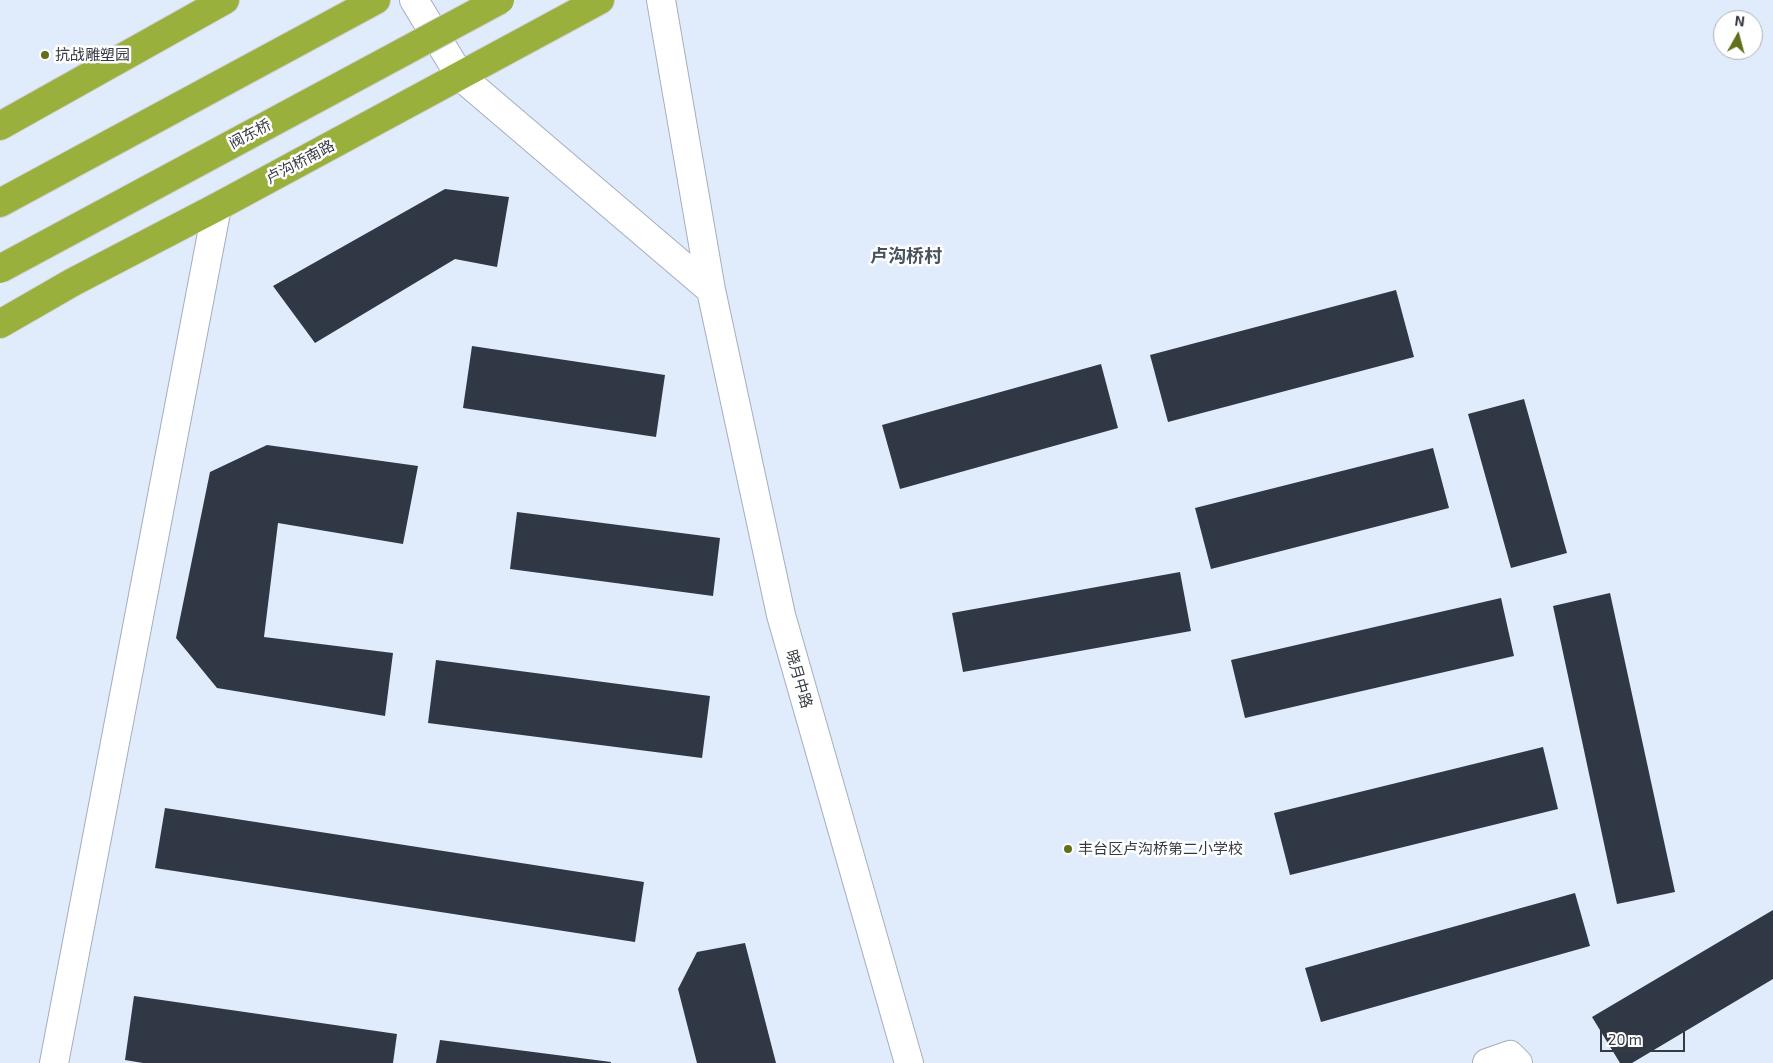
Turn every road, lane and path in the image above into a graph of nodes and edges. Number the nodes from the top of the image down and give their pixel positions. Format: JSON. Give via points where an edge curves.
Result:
{"nodes":[{"id":1,"x":225,"y":0,"type":"edge"},
{"id":2,"x":376,"y":0,"type":"edge"},
{"id":3,"x":414,"y":0,"type":"edge"},
{"id":4,"x":500,"y":0,"type":"edge"},
{"id":5,"x":600,"y":0,"type":"edge"},
{"id":6,"x":661,"y":0,"type":"edge"},
{"id":7,"x":460,"y":76,"type":"junction"},
{"id":8,"x":0,"y":126,"type":"edge"},
{"id":9,"x":0,"y":203,"type":"edge"},
{"id":10,"x":217,"y":207,"type":"junction"},
{"id":11,"x":0,"y":269,"type":"edge"},
{"id":12,"x":711,"y":290,"type":"junction"},
{"id":13,"x":0,"y":324,"type":"edge"},
{"id":14,"x":54,"y":1063,"type":"edge"},
{"id":15,"x":909,"y":1063,"type":"edge"},
{"id":16,"x":1488,"y":1063,"type":"edge"},
{"id":17,"x":1518,"y":1063,"type":"edge"}],
"edges":[{"from":1,"to":8,"type":"highway"},
{"from":2,"to":9,"type":"highway"},
{"from":3,"to":7,"type":"street"},
{"from":4,"to":11,"type":"highway","name":"阀东桥","bridge":true},
{"from":5,"to":7,"type":"highway","name":"卢沟桥南路"},
{"from":6,"to":12,"type":"street","name":"晓月中路"},
{"from":7,"to":10,"type":"highway","name":"卢沟桥南路"},
{"from":7,"to":12,"type":"street"},
{"from":10,"to":13,"type":"highway","name":"卢沟桥南路"},
{"from":10,"to":14,"type":"street"},
{"from":12,"to":15,"type":"street","name":"晓月中路","via":[[781,615]]},
{"from":16,"to":17,"type":"street","via":[[1510,1056]]}]}
